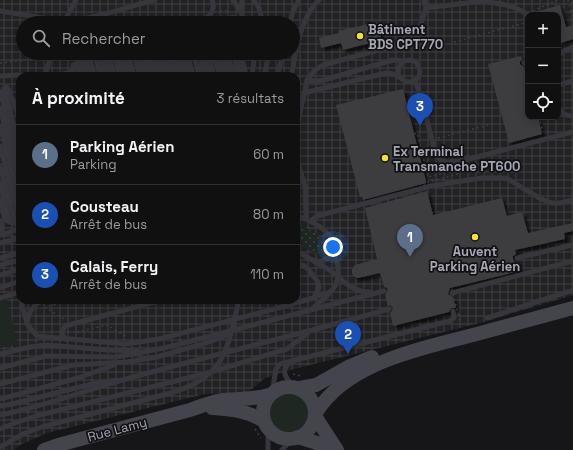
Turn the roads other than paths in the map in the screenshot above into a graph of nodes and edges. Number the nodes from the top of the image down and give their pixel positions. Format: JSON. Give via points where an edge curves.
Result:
{"nodes":[{"id":1,"x":76,"y":0,"type":"edge"},
{"id":2,"x":154,"y":0,"type":"edge"},
{"id":3,"x":212,"y":0,"type":"edge"},
{"id":4,"x":233,"y":0,"type":"edge"},
{"id":5,"x":242,"y":0,"type":"edge"},
{"id":6,"x":254,"y":0,"type":"edge"},
{"id":7,"x":257,"y":0,"type":"edge"},
{"id":8,"x":299,"y":0,"type":"edge"},
{"id":9,"x":424,"y":0,"type":"edge"},
{"id":10,"x":492,"y":0,"type":"edge"},
{"id":11,"x":317,"y":2,"type":"edge"},
{"id":12,"x":474,"y":2,"type":"junction"},
{"id":13,"x":260,"y":8,"type":"junction"},
{"id":14,"x":426,"y":8,"type":"junction"},
{"id":15,"x":0,"y":11,"type":"edge"},
{"id":16,"x":525,"y":13,"type":"edge"},
{"id":17,"x":242,"y":15,"type":"joint"},
{"id":18,"x":30,"y":16,"type":"edge"},
{"id":19,"x":67,"y":16,"type":"edge"},
{"id":20,"x":95,"y":16,"type":"edge"},
{"id":21,"x":209,"y":16,"type":"edge"},
{"id":22,"x":262,"y":16,"type":"edge"},
{"id":23,"x":292,"y":16,"type":"edge"},
{"id":24,"x":300,"y":41,"type":"edge"},
{"id":25,"x":573,"y":48,"type":"edge"},
{"id":26,"x":561,"y":53,"type":"edge"},
{"id":27,"x":50,"y":60,"type":"edge"},
{"id":28,"x":89,"y":60,"type":"edge"},
{"id":29,"x":96,"y":60,"type":"edge"},
{"id":30,"x":97,"y":60,"type":"edge"},
{"id":31,"x":98,"y":60,"type":"edge"},
{"id":32,"x":98,"y":60,"type":"edge"},
{"id":33,"x":99,"y":60,"type":"edge"},
{"id":34,"x":100,"y":60,"type":"edge"},
{"id":35,"x":101,"y":60,"type":"edge"},
{"id":36,"x":101,"y":60,"type":"edge"},
{"id":37,"x":102,"y":60,"type":"edge"},
{"id":38,"x":120,"y":60,"type":"edge"},
{"id":39,"x":125,"y":60,"type":"edge"},
{"id":40,"x":130,"y":60,"type":"edge"},
{"id":41,"x":136,"y":60,"type":"edge"},
{"id":42,"x":140,"y":60,"type":"edge"},
{"id":43,"x":145,"y":60,"type":"edge"},
{"id":44,"x":150,"y":60,"type":"edge"},
{"id":45,"x":155,"y":60,"type":"edge"},
{"id":46,"x":160,"y":60,"type":"edge"},
{"id":47,"x":165,"y":60,"type":"edge"},
{"id":48,"x":170,"y":60,"type":"edge"},
{"id":49,"x":175,"y":60,"type":"edge"},
{"id":50,"x":180,"y":60,"type":"edge"},
{"id":51,"x":184,"y":60,"type":"edge"},
{"id":52,"x":189,"y":60,"type":"edge"},
{"id":53,"x":195,"y":60,"type":"edge"},
{"id":54,"x":201,"y":60,"type":"edge"},
{"id":55,"x":205,"y":60,"type":"edge"},
{"id":56,"x":210,"y":60,"type":"edge"},
{"id":57,"x":216,"y":60,"type":"edge"},
{"id":58,"x":220,"y":60,"type":"edge"},
{"id":59,"x":225,"y":60,"type":"edge"},
{"id":60,"x":230,"y":60,"type":"edge"},
{"id":61,"x":235,"y":60,"type":"edge"},
{"id":62,"x":239,"y":60,"type":"edge"},
{"id":63,"x":242,"y":60,"type":"edge"},
{"id":64,"x":254,"y":60,"type":"edge"},
{"id":65,"x":267,"y":60,"type":"edge"},
{"id":66,"x":281,"y":60,"type":"edge"},
{"id":67,"x":295,"y":60,"type":"edge"},
{"id":68,"x":404,"y":61,"type":"junction"},
{"id":69,"x":46,"y":72,"type":"edge"},
{"id":70,"x":68,"y":72,"type":"edge"},
{"id":71,"x":84,"y":72,"type":"edge"},
{"id":72,"x":88,"y":72,"type":"edge"},
{"id":73,"x":92,"y":72,"type":"edge"},
{"id":74,"x":96,"y":72,"type":"edge"},
{"id":75,"x":100,"y":72,"type":"edge"},
{"id":76,"x":104,"y":72,"type":"edge"},
{"id":77,"x":108,"y":72,"type":"edge"},
{"id":78,"x":111,"y":72,"type":"edge"},
{"id":79,"x":116,"y":72,"type":"edge"},
{"id":80,"x":123,"y":72,"type":"edge"},
{"id":81,"x":128,"y":72,"type":"edge"},
{"id":82,"x":133,"y":72,"type":"edge"},
{"id":83,"x":139,"y":72,"type":"edge"},
{"id":84,"x":144,"y":72,"type":"edge"},
{"id":85,"x":148,"y":72,"type":"edge"},
{"id":86,"x":153,"y":72,"type":"edge"},
{"id":87,"x":158,"y":72,"type":"edge"},
{"id":88,"x":163,"y":72,"type":"edge"},
{"id":89,"x":168,"y":72,"type":"edge"},
{"id":90,"x":173,"y":72,"type":"edge"},
{"id":91,"x":178,"y":72,"type":"edge"},
{"id":92,"x":183,"y":72,"type":"edge"},
{"id":93,"x":188,"y":72,"type":"edge"},
{"id":94,"x":192,"y":72,"type":"edge"},
{"id":95,"x":199,"y":72,"type":"edge"},
{"id":96,"x":204,"y":72,"type":"edge"},
{"id":97,"x":209,"y":72,"type":"edge"},
{"id":98,"x":213,"y":72,"type":"edge"},
{"id":99,"x":219,"y":72,"type":"edge"},
{"id":100,"x":223,"y":72,"type":"edge"},
{"id":101,"x":228,"y":72,"type":"edge"},
{"id":102,"x":233,"y":72,"type":"edge"},
{"id":103,"x":238,"y":72,"type":"edge"},
{"id":104,"x":243,"y":72,"type":"edge"},
{"id":105,"x":243,"y":72,"type":"edge"},
{"id":106,"x":253,"y":72,"type":"edge"},
{"id":107,"x":265,"y":72,"type":"edge"},
{"id":108,"x":279,"y":72,"type":"edge"},
{"id":109,"x":292,"y":72,"type":"edge"},
{"id":110,"x":16,"y":75,"type":"edge"},
{"id":111,"x":0,"y":76,"type":"edge"},
{"id":112,"x":399,"y":76,"type":"junction"},
{"id":113,"x":307,"y":80,"type":"junction"},
{"id":114,"x":415,"y":80,"type":"junction"},
{"id":115,"x":573,"y":81,"type":"edge"},
{"id":116,"x":561,"y":84,"type":"edge"},
{"id":117,"x":1,"y":89,"type":"edge"},
{"id":118,"x":304,"y":93,"type":"junction"},
{"id":119,"x":16,"y":104,"type":"edge"},
{"id":120,"x":0,"y":108,"type":"edge"},
{"id":121,"x":300,"y":112,"type":"edge"},
{"id":122,"x":561,"y":112,"type":"edge"},
{"id":123,"x":573,"y":116,"type":"edge"},
{"id":124,"x":0,"y":126,"type":"edge"},
{"id":125,"x":573,"y":132,"type":"edge"},
{"id":126,"x":16,"y":136,"type":"edge"},
{"id":127,"x":0,"y":146,"type":"edge"},
{"id":128,"x":16,"y":150,"type":"edge"},
{"id":129,"x":0,"y":166,"type":"edge"},
{"id":130,"x":16,"y":169,"type":"edge"},
{"id":131,"x":300,"y":170,"type":"edge"},
{"id":132,"x":0,"y":183,"type":"edge"},
{"id":133,"x":16,"y":187,"type":"edge"},
{"id":134,"x":0,"y":200,"type":"edge"},
{"id":135,"x":573,"y":200,"type":"edge"},
{"id":136,"x":16,"y":206,"type":"edge"},
{"id":137,"x":300,"y":218,"type":"edge"},
{"id":138,"x":308,"y":220,"type":"junction"},
{"id":139,"x":0,"y":221,"type":"edge"},
{"id":140,"x":16,"y":221,"type":"edge"},
{"id":141,"x":16,"y":224,"type":"edge"},
{"id":142,"x":16,"y":225,"type":"edge"},
{"id":143,"x":16,"y":228,"type":"edge"},
{"id":144,"x":1,"y":232,"type":"edge"},
{"id":145,"x":16,"y":239,"type":"edge"},
{"id":146,"x":0,"y":243,"type":"edge"},
{"id":147,"x":573,"y":245,"type":"edge"},
{"id":148,"x":333,"y":250,"type":"junction"},
{"id":149,"x":300,"y":252,"type":"edge"},
{"id":150,"x":16,"y":254,"type":"edge"},
{"id":151,"x":0,"y":258,"type":"edge"},
{"id":152,"x":517,"y":258,"type":"dead end"},
{"id":153,"x":16,"y":261,"type":"edge"},
{"id":154,"x":314,"y":261,"type":"junction"},
{"id":155,"x":573,"y":261,"type":"edge"},
{"id":156,"x":0,"y":265,"type":"edge"},
{"id":157,"x":300,"y":265,"type":"edge"},
{"id":158,"x":16,"y":270,"type":"edge"},
{"id":159,"x":0,"y":275,"type":"edge"},
{"id":160,"x":338,"y":277,"type":"junction"},
{"id":161,"x":16,"y":283,"type":"edge"},
{"id":162,"x":0,"y":288,"type":"edge"},
{"id":163,"x":573,"y":290,"type":"edge"},
{"id":164,"x":332,"y":291,"type":"junction"},
{"id":165,"x":16,"y":293,"type":"edge"},
{"id":166,"x":452,"y":293,"type":"dead end"},
{"id":167,"x":0,"y":298,"type":"edge"},
{"id":168,"x":313,"y":298,"type":"junction"},
{"id":169,"x":300,"y":302,"type":"edge"},
{"id":170,"x":22,"y":304,"type":"edge"},
{"id":171,"x":36,"y":304,"type":"edge"},
{"id":172,"x":147,"y":304,"type":"edge"},
{"id":173,"x":238,"y":304,"type":"edge"},
{"id":174,"x":291,"y":304,"type":"edge"},
{"id":175,"x":573,"y":308,"type":"edge"},
{"id":176,"x":388,"y":309,"type":"dead end"},
{"id":177,"x":311,"y":310,"type":"junction"},
{"id":178,"x":453,"y":312,"type":"dead end"},
{"id":179,"x":486,"y":318,"type":"dead end"},
{"id":180,"x":272,"y":320,"type":"junction"},
{"id":181,"x":27,"y":324,"type":"junction"},
{"id":182,"x":311,"y":331,"type":"junction"},
{"id":183,"x":67,"y":340,"type":"junction"},
{"id":184,"x":424,"y":348,"type":"junction"},
{"id":185,"x":148,"y":351,"type":"junction"},
{"id":186,"x":0,"y":354,"type":"edge"},
{"id":187,"x":292,"y":361,"type":"junction"},
{"id":188,"x":116,"y":363,"type":"junction"},
{"id":189,"x":0,"y":368,"type":"edge"},
{"id":190,"x":134,"y":377,"type":"junction"},
{"id":191,"x":0,"y":384,"type":"edge"},
{"id":192,"x":296,"y":387,"type":"junction"},
{"id":193,"x":270,"y":394,"type":"junction"},
{"id":194,"x":0,"y":399,"type":"edge"},
{"id":195,"x":0,"y":406,"type":"edge"},
{"id":196,"x":190,"y":410,"type":"junction"},
{"id":197,"x":0,"y":415,"type":"edge"},
{"id":198,"x":315,"y":415,"type":"junction"},
{"id":199,"x":266,"y":425,"type":"junction"},
{"id":200,"x":0,"y":429,"type":"edge"},
{"id":201,"x":295,"y":438,"type":"junction"},
{"id":202,"x":0,"y":447,"type":"edge"},
{"id":203,"x":44,"y":450,"type":"edge"},
{"id":204,"x":268,"y":450,"type":"edge"},
{"id":205,"x":282,"y":450,"type":"edge"},
{"id":206,"x":328,"y":450,"type":"edge"},
{"id":207,"x":337,"y":450,"type":"edge"}],
"edges":[{"from":1,"to":19,"type":"lane"},
{"from":2,"to":20,"type":"lane","bridge":true},
{"from":3,"to":21,"type":"lane","via":[[213,8]]},
{"from":4,"to":17,"type":"lane"},
{"from":5,"to":17,"type":"lane"},
{"from":6,"to":13,"type":"lane"},
{"from":7,"to":13,"type":"lane"},
{"from":8,"to":23,"type":"lane"},
{"from":9,"to":14,"type":"lane"},
{"from":10,"to":12,"type":"lane"},
{"from":11,"to":24,"type":"lane","via":[[305,21]]},
{"from":12,"to":14,"type":"lane"},
{"from":12,"to":16,"type":"lane","via":[[506,5]]},
{"from":13,"to":22,"type":"lane"},
{"from":14,"to":113,"type":"lane","via":[[416,40],[323,65]]},
{"from":15,"to":18,"type":"lane","bridge":true},
{"from":25,"to":26,"type":"lane"},
{"from":27,"to":69,"type":"lane"},
{"from":28,"to":70,"type":"lane","via":[[73,65]]},
{"from":29,"to":71,"type":"lane"},
{"from":30,"to":72,"type":"lane"},
{"from":31,"to":73,"type":"lane"},
{"from":32,"to":74,"type":"lane"},
{"from":33,"to":75,"type":"lane"},
{"from":34,"to":76,"type":"lane"},
{"from":35,"to":77,"type":"lane"},
{"from":36,"to":78,"type":"lane"},
{"from":37,"to":79,"type":"lane"},
{"from":38,"to":80,"type":"lane"},
{"from":39,"to":81,"type":"lane"},
{"from":40,"to":82,"type":"lane"},
{"from":41,"to":83,"type":"lane"},
{"from":42,"to":84,"type":"lane"},
{"from":43,"to":85,"type":"lane"},
{"from":44,"to":86,"type":"lane"},
{"from":45,"to":87,"type":"lane"},
{"from":46,"to":88,"type":"lane"},
{"from":47,"to":89,"type":"lane"},
{"from":48,"to":90,"type":"lane"},
{"from":49,"to":91,"type":"lane"},
{"from":50,"to":92,"type":"lane"},
{"from":51,"to":93,"type":"lane"},
{"from":52,"to":94,"type":"lane"},
{"from":53,"to":95,"type":"lane"},
{"from":54,"to":96,"type":"lane"},
{"from":55,"to":97,"type":"lane"},
{"from":56,"to":98,"type":"lane"},
{"from":57,"to":99,"type":"lane"},
{"from":58,"to":100,"type":"lane"},
{"from":59,"to":101,"type":"lane"},
{"from":60,"to":102,"type":"lane"},
{"from":61,"to":103,"type":"lane"},
{"from":62,"to":104,"type":"lane"},
{"from":63,"to":105,"type":"lane"},
{"from":64,"to":106,"type":"lane"},
{"from":65,"to":107,"type":"lane"},
{"from":66,"to":108,"type":"lane"},
{"from":67,"to":109,"type":"lane"},
{"from":68,"to":112,"type":"lane","via":[[399,66]]},
{"from":68,"to":113,"type":"lane","via":[[390,61],[324,80]]},
{"from":68,"to":114,"type":"lane","via":[[411,60],[419,66],[419,77]]},
{"from":110,"to":111,"type":"lane"},
{"from":112,"to":114,"type":"lane","via":[[406,82]]},
{"from":112,"to":118,"type":"lane","via":[[383,74]]},
{"from":113,"to":118,"type":"lane"},
{"from":114,"to":125,"type":"lane","via":[[439,160],[444,162],[468,160]]},
{"from":115,"to":116,"type":"lane"},
{"from":117,"to":119,"type":"lane","via":[[7,87]]},
{"from":117,"to":126,"type":"lane"},
{"from":117,"to":128,"type":"lane"},
{"from":118,"to":121,"type":"lane"},
{"from":120,"to":130,"type":"lane"},
{"from":122,"to":123,"type":"lane","via":[[567,116]]},
{"from":124,"to":133,"type":"lane"},
{"from":127,"to":136,"type":"lane"},
{"from":129,"to":140,"type":"lane"},
{"from":131,"to":138,"type":"lane","via":[[305,187]]},
{"from":132,"to":141,"type":"lane","via":[[10,219]]},
{"from":134,"to":142,"type":"lane","via":[[5,220]]},
{"from":135,"to":138,"type":"lane","via":[[552,203],[506,178],[482,178],[431,186]]},
{"from":137,"to":138,"type":"lane"},
{"from":138,"to":148,"type":"lane","via":[[328,233],[334,242]]},
{"from":139,"to":144,"type":"lane"},
{"from":143,"to":144,"type":"lane"},
{"from":145,"to":146,"type":"lane"},
{"from":147,"to":152,"type":"lane"},
{"from":148,"to":154,"type":"lane","via":[[326,259]]},
{"from":148,"to":160,"type":"lane"},
{"from":149,"to":154,"type":"lane"},
{"from":150,"to":151,"type":"lane"},
{"from":153,"to":156,"type":"lane"},
{"from":154,"to":160,"type":"lane"},
{"from":155,"to":166,"type":"lane"},
{"from":157,"to":168,"type":"lane","via":[[308,269],[318,282],[319,288]]},
{"from":158,"to":159,"type":"lane"},
{"from":160,"to":164,"type":"lane"},
{"from":160,"to":177,"type":"lane","via":[[356,290],[382,291]]},
{"from":161,"to":162,"type":"lane"},
{"from":163,"to":179,"type":"lane"},
{"from":164,"to":168,"type":"lane"},
{"from":164,"to":177,"type":"lane"},
{"from":165,"to":167,"type":"lane"},
{"from":168,"to":169,"type":"lane"},
{"from":170,"to":181,"type":"lane"},
{"from":171,"to":181,"type":"lane","via":[[30,311]]},
{"from":172,"to":183,"type":"lane","via":[[65,326],[62,336]]},
{"from":173,"to":202,"type":"lane","bridge":true,"via":[[222,358],[215,369],[201,380],[174,392],[37,428]]},
{"from":174,"to":183,"type":"lane","via":[[159,339],[126,344]]},
{"from":175,"to":184,"type":"street"},
{"from":176,"to":182,"type":"lane"},
{"from":177,"to":180,"type":"lane"},
{"from":178,"to":187,"type":"lane","via":[[454,318],[450,321]]},
{"from":180,"to":185,"type":"lane"},
{"from":180,"to":188,"type":"lane","via":[[172,353]]},
{"from":181,"to":183,"type":"lane","via":[[37,336]]},
{"from":182,"to":190,"type":"lane"},
{"from":182,"to":200,"type":"lane","via":[[287,350],[212,372],[36,416]]},
{"from":184,"to":192,"type":"street","via":[[382,354],[348,367],[314,386]]},
{"from":184,"to":198,"type":"street","via":[[380,362],[361,372],[329,394]]},
{"from":185,"to":186,"type":"lane","via":[[41,345]]},
{"from":185,"to":189,"type":"lane","via":[[116,357],[46,356]]},
{"from":187,"to":192,"type":"lane","via":[[284,372],[286,379]]},
{"from":187,"to":193,"type":"lane","via":[[277,366]]},
{"from":188,"to":191,"type":"lane","via":[[73,365]]},
{"from":188,"to":194,"type":"lane","via":[[78,378]]},
{"from":190,"to":195,"type":"lane","via":[[92,384]]},
{"from":190,"to":197,"type":"lane"},
{"from":192,"to":193,"type":"street","via":[[282,387]]},
{"from":192,"to":198,"type":"street","via":[[311,398],[315,406]]},
{"from":193,"to":196,"type":"street","name":"Rue Lamy","via":[[253,399],[219,401]]},
{"from":193,"to":199,"type":"street","via":[[263,407]]},
{"from":196,"to":199,"type":"street","name":"Rue Lamy","via":[[227,409],[251,414]]},
{"from":196,"to":203,"type":"street","name":"Rue Lamy"},
{"from":198,"to":201,"type":"street","via":[[310,429]]},
{"from":198,"to":207,"type":"street"},
{"from":199,"to":201,"type":"street","via":[[273,434]]},
{"from":199,"to":204,"type":"lane"},
{"from":201,"to":205,"type":"lane"},
{"from":201,"to":206,"type":"street","via":[[317,443]]}]}
